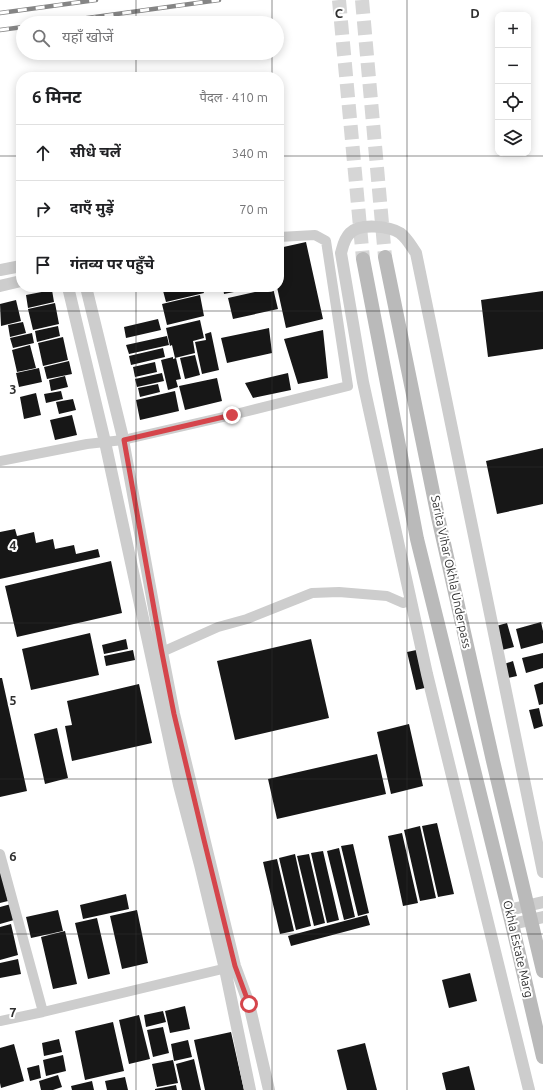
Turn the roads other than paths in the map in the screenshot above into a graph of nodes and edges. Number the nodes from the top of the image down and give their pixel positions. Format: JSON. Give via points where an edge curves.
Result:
{"nodes":[{"id":1,"x":284,"y":236,"type":"edge"},
{"id":2,"x":385,"y":257,"type":"tunnel mouth"},
{"id":3,"x":363,"y":259,"type":"tunnel mouth"},
{"id":4,"x":16,"y":267,"type":"edge"},
{"id":5,"x":0,"y":270,"type":"edge"},
{"id":6,"x":16,"y":282,"type":"edge"},
{"id":7,"x":0,"y":286,"type":"edge"},
{"id":8,"x":69,"y":292,"type":"edge"},
{"id":9,"x":87,"y":292,"type":"edge"},
{"id":10,"x":352,"y":322,"type":"junction"},
{"id":11,"x":338,"y":324,"type":"junction"},
{"id":12,"x":124,"y":440,"type":"junction"},
{"id":13,"x":105,"y":442,"type":"junction"},
{"id":14,"x":0,"y":461,"type":"edge"},
{"id":15,"x":411,"y":600,"type":"junction"},
{"id":16,"x":162,"y":652,"type":"junction"},
{"id":17,"x":0,"y":854,"type":"edge"},
{"id":18,"x":543,"y":872,"type":"edge"},
{"id":19,"x":523,"y":886,"type":"joint"},
{"id":20,"x":503,"y":888,"type":"joint"},
{"id":21,"x":543,"y":902,"type":"edge"},
{"id":22,"x":528,"y":905,"type":"junction"},
{"id":23,"x":509,"y":910,"type":"junction"},
{"id":24,"x":537,"y":918,"type":"edge"},
{"id":25,"x":512,"y":924,"type":"junction"},
{"id":26,"x":230,"y":968,"type":"junction"},
{"id":27,"x":543,"y":972,"type":"edge"},
{"id":28,"x":43,"y":1012,"type":"junction"},
{"id":29,"x":0,"y":1021,"type":"edge"},
{"id":30,"x":543,"y":1056,"type":"edge"},
{"id":31,"x":250,"y":1090,"type":"edge"},
{"id":32,"x":269,"y":1090,"type":"edge"},
{"id":33,"x":529,"y":1090,"type":"edge"}],
"edges":[{"from":1,"to":11,"type":"street","via":[[315,235],[326,241]]},
{"from":2,"to":19,"type":"main road","name":"Sarita Vihar Okhla Underpass","via":[[438,517]]},
{"from":3,"to":20,"type":"main road","name":"Sarita Vihar Okhla Underpass","via":[[417,539]]},
{"from":4,"to":5,"type":"street"},
{"from":6,"to":7,"type":"street"},
{"from":8,"to":13,"type":"street"},
{"from":9,"to":12,"type":"street"},
{"from":10,"to":11,"type":"street"},
{"from":10,"to":15,"type":"street"},
{"from":10,"to":18,"type":"street","via":[[341,253],[345,239],[357,229],[375,226],[401,234],[416,253]]},
{"from":11,"to":12,"type":"street","via":[[348,386]]},
{"from":12,"to":13,"type":"street"},
{"from":12,"to":16,"type":"street"},
{"from":13,"to":14,"type":"street"},
{"from":13,"to":26,"type":"street","via":[[183,803]]},
{"from":15,"to":16,"type":"street","via":[[403,603],[387,596],[339,592],[312,593],[247,619],[218,627]]},
{"from":15,"to":33,"type":"street","via":[[428,681]]},
{"from":16,"to":26,"type":"street"},
{"from":17,"to":28,"type":"street"},
{"from":19,"to":22,"type":"main road","name":"Okhla Estate Marg"},
{"from":20,"to":23,"type":"main road","name":"Okhla Estate Marg"},
{"from":21,"to":22,"type":"street"},
{"from":22,"to":23,"type":"street"},
{"from":22,"to":24,"type":"main road","name":"Okhla Estate Marg"},
{"from":23,"to":25,"type":"main road","name":"Okhla Estate Marg"},
{"from":24,"to":25,"type":"street"},
{"from":24,"to":27,"type":"main road","name":"Okhla Estate Marg"},
{"from":25,"to":30,"type":"main road","name":"Okhla Estate Marg"},
{"from":26,"to":28,"type":"street"},
{"from":26,"to":31,"type":"street"},
{"from":26,"to":32,"type":"street","via":[[249,1004]]},
{"from":28,"to":29,"type":"street"}]}
